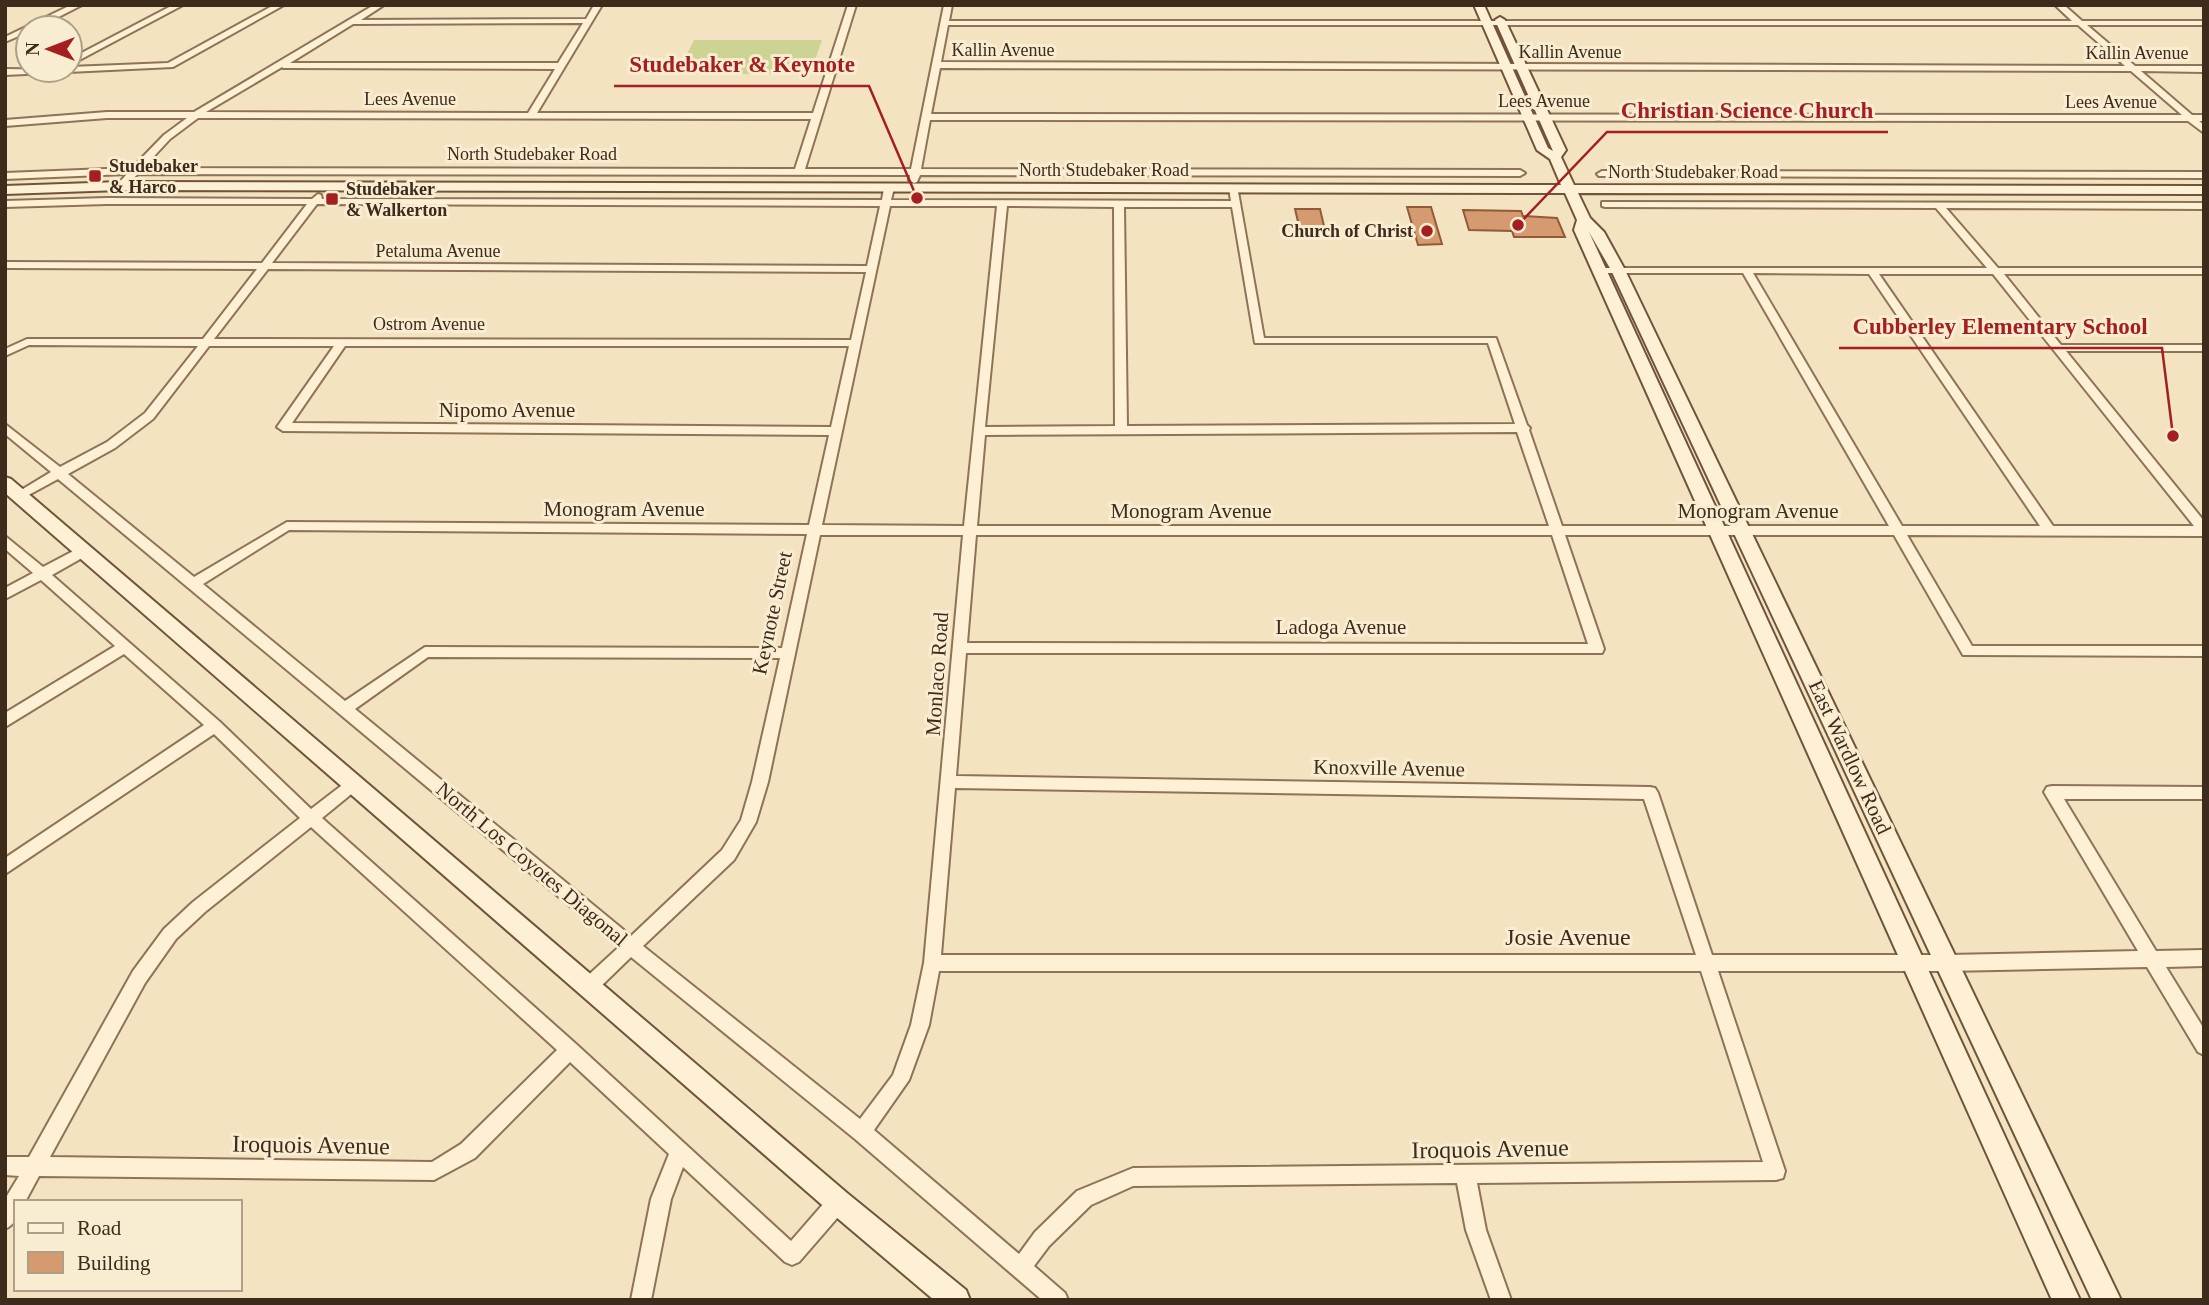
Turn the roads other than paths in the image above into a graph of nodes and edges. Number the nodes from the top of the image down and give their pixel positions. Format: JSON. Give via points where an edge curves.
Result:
{"nodes":[{"id":1,"x":78,"y":5,"type":"edge"},
{"id":2,"x":179,"y":5,"type":"edge"},
{"id":3,"x":281,"y":5,"type":"edge"},
{"id":4,"x":380,"y":5,"type":"edge"},
{"id":5,"x":598,"y":5,"type":"edge"},
{"id":6,"x":852,"y":5,"type":"edge"},
{"id":7,"x":948,"y":5,"type":"edge"},
{"id":8,"x":1479,"y":5,"type":"edge"},
{"id":9,"x":1493,"y":5,"type":"edge"},
{"id":10,"x":2059,"y":5,"type":"edge"},
{"id":11,"x":60,"y":14,"type":"edge"},
{"id":12,"x":589,"y":21,"type":"junction"},
{"id":13,"x":353,"y":22,"type":"junction"},
{"id":14,"x":2080,"y":22,"type":"junction"},
{"id":15,"x":944,"y":23,"type":"junction"},
{"id":16,"x":1487,"y":23,"type":"junction"},
{"id":17,"x":1501,"y":23,"type":"junction"},
{"id":18,"x":2204,"y":23,"type":"edge"},
{"id":19,"x":84,"y":55,"type":"edge"},
{"id":20,"x":279,"y":65,"type":"junction"},
{"id":21,"x":936,"y":65,"type":"junction"},
{"id":22,"x":561,"y":66,"type":"junction"},
{"id":23,"x":1507,"y":68,"type":"junction"},
{"id":24,"x":1523,"y":68,"type":"junction"},
{"id":25,"x":2133,"y":68,"type":"junction"},
{"id":26,"x":84,"y":69,"type":"edge"},
{"id":27,"x":2204,"y":69,"type":"edge"},
{"id":28,"x":532,"y":114,"type":"junction"},
{"id":29,"x":196,"y":115,"type":"junction"},
{"id":30,"x":816,"y":116,"type":"junction"},
{"id":31,"x":926,"y":117,"type":"junction"},
{"id":32,"x":1530,"y":117,"type":"junction"},
{"id":33,"x":1546,"y":117,"type":"junction"},
{"id":34,"x":2190,"y":118,"type":"junction"},
{"id":35,"x":2204,"y":118,"type":"edge"},
{"id":36,"x":5,"y":123,"type":"edge"},
{"id":37,"x":2204,"y":130,"type":"edge"},
{"id":38,"x":1555,"y":158,"type":"junction"},
{"id":39,"x":136,"y":170,"type":"junction"},
{"id":40,"x":799,"y":172,"type":"junction"},
{"id":41,"x":915,"y":172,"type":"junction"},
{"id":42,"x":1520,"y":173,"type":"dead end"},
{"id":43,"x":1690,"y":173,"type":"junction"},
{"id":44,"x":1602,"y":174,"type":"dead end"},
{"id":45,"x":2204,"y":175,"type":"edge"},
{"id":46,"x":5,"y":176,"type":"edge"},
{"id":47,"x":121,"y":186,"type":"junction"},
{"id":48,"x":326,"y":187,"type":"junction"},
{"id":49,"x":888,"y":188,"type":"junction"},
{"id":50,"x":912,"y":188,"type":"junction"},
{"id":51,"x":1234,"y":188,"type":"junction"},
{"id":52,"x":1569,"y":189,"type":"junction"},
{"id":53,"x":1699,"y":189,"type":"junction"},
{"id":54,"x":5,"y":190,"type":"edge"},
{"id":55,"x":2204,"y":190,"type":"edge"},
{"id":56,"x":314,"y":202,"type":"junction"},
{"id":57,"x":886,"y":203,"type":"junction"},
{"id":58,"x":1002,"y":203,"type":"junction"},
{"id":59,"x":5,"y":204,"type":"edge"},
{"id":60,"x":1119,"y":204,"type":"junction"},
{"id":61,"x":1236,"y":204,"type":"junction"},
{"id":62,"x":1605,"y":204,"type":"dead end"},
{"id":63,"x":1708,"y":205,"type":"junction"},
{"id":64,"x":1939,"y":206,"type":"junction"},
{"id":65,"x":2204,"y":206,"type":"edge"},
{"id":66,"x":5,"y":265,"type":"edge"},
{"id":67,"x":264,"y":268,"type":"junction"},
{"id":68,"x":870,"y":269,"type":"junction"},
{"id":69,"x":1609,"y":270,"type":"junction"},
{"id":70,"x":1746,"y":270,"type":"junction"},
{"id":71,"x":1995,"y":270,"type":"junction"},
{"id":72,"x":1872,"y":271,"type":"junction"},
{"id":73,"x":2204,"y":271,"type":"edge"},
{"id":74,"x":207,"y":342,"type":"junction"},
{"id":75,"x":342,"y":342,"type":"junction"},
{"id":76,"x":855,"y":343,"type":"junction"},
{"id":77,"x":2057,"y":348,"type":"junction"},
{"id":78,"x":2204,"y":348,"type":"edge"},
{"id":79,"x":5,"y":353,"type":"edge"},
{"id":80,"x":5,"y":428,"type":"edge"},
{"id":81,"x":1524,"y":428,"type":"junction"},
{"id":82,"x":1121,"y":430,"type":"junction"},
{"id":83,"x":836,"y":431,"type":"junction"},
{"id":84,"x":978,"y":431,"type":"junction"},
{"id":85,"x":59,"y":474,"type":"junction"},
{"id":86,"x":5,"y":483,"type":"edge"},
{"id":87,"x":19,"y":495,"type":"junction"},
{"id":88,"x":1559,"y":529,"type":"junction"},
{"id":89,"x":2048,"y":529,"type":"junction"},
{"id":90,"x":814,"y":530,"type":"junction"},
{"id":91,"x":970,"y":530,"type":"junction"},
{"id":92,"x":1898,"y":530,"type":"junction"},
{"id":93,"x":1717,"y":531,"type":"junction"},
{"id":94,"x":1742,"y":531,"type":"junction"},
{"id":95,"x":2204,"y":531,"type":"edge"},
{"id":96,"x":5,"y":541,"type":"edge"},
{"id":97,"x":84,"y":551,"type":"junction"},
{"id":98,"x":42,"y":574,"type":"junction"},
{"id":99,"x":194,"y":583,"type":"junction"},
{"id":100,"x":5,"y":594,"type":"edge"},
{"id":101,"x":125,"y":646,"type":"junction"},
{"id":102,"x":959,"y":648,"type":"junction"},
{"id":103,"x":2204,"y":651,"type":"edge"},
{"id":104,"x":787,"y":653,"type":"junction"},
{"id":105,"x":345,"y":709,"type":"junction"},
{"id":106,"x":5,"y":720,"type":"edge"},
{"id":107,"x":215,"y":726,"type":"junction"},
{"id":108,"x":950,"y":782,"type":"junction"},
{"id":109,"x":355,"y":783,"type":"junction"},
{"id":110,"x":2204,"y":793,"type":"edge"},
{"id":111,"x":311,"y":818,"type":"junction"},
{"id":112,"x":5,"y":867,"type":"edge"},
{"id":113,"x":633,"y":948,"type":"junction"},
{"id":114,"x":2151,"y":958,"type":"junction"},
{"id":115,"x":2204,"y":958,"type":"edge"},
{"id":116,"x":1707,"y":961,"type":"junction"},
{"id":117,"x":1913,"y":962,"type":"junction"},
{"id":118,"x":932,"y":963,"type":"junction"},
{"id":119,"x":1947,"y":963,"type":"junction"},
{"id":120,"x":589,"y":986,"type":"junction"},
{"id":121,"x":2204,"y":1046,"type":"edge"},
{"id":122,"x":570,"y":1050,"type":"junction"},
{"id":123,"x":862,"y":1132,"type":"junction"},
{"id":124,"x":679,"y":1153,"type":"junction"},
{"id":125,"x":5,"y":1166,"type":"edge"},
{"id":126,"x":34,"y":1166,"type":"junction"},
{"id":127,"x":1465,"y":1173,"type":"junction"},
{"id":128,"x":15,"y":1200,"type":"edge"},
{"id":129,"x":838,"y":1202,"type":"junction"},
{"id":130,"x":14,"y":1203,"type":"edge"},
{"id":131,"x":5,"y":1219,"type":"edge"},
{"id":132,"x":1020,"y":1269,"type":"junction"},
{"id":133,"x":640,"y":1300,"type":"edge"},
{"id":134,"x":956,"y":1300,"type":"edge"},
{"id":135,"x":1058,"y":1300,"type":"edge"},
{"id":136,"x":1501,"y":1300,"type":"edge"},
{"id":137,"x":2066,"y":1300,"type":"edge"},
{"id":138,"x":2107,"y":1300,"type":"edge"}],
"edges":[{"from":1,"to":11,"type":"street"},
{"from":2,"to":19,"type":"street"},
{"from":3,"to":26,"type":"street","via":[[170,65]]},
{"from":4,"to":13,"type":"street"},
{"from":5,"to":12,"type":"street"},
{"from":6,"to":30,"type":"street"},
{"from":7,"to":15,"type":"street"},
{"from":8,"to":16,"type":"main road","name":"East Wardlow Road"},
{"from":9,"to":17,"type":"main road","name":"East Wardlow Road"},
{"from":10,"to":14,"type":"street"},
{"from":12,"to":13,"type":"street"},
{"from":12,"to":22,"type":"street"},
{"from":13,"to":20,"type":"street"},
{"from":14,"to":17,"type":"street"},
{"from":14,"to":18,"type":"street"},
{"from":14,"to":25,"type":"street"},
{"from":15,"to":16,"type":"street"},
{"from":15,"to":21,"type":"street"},
{"from":16,"to":17,"type":"street"},
{"from":16,"to":23,"type":"main road","name":"East Wardlow Road"},
{"from":17,"to":24,"type":"main road","name":"East Wardlow Road"},
{"from":20,"to":22,"type":"street"},
{"from":20,"to":29,"type":"street"},
{"from":21,"to":23,"type":"street","name":"Kallin Avenue"},
{"from":21,"to":31,"type":"street"},
{"from":22,"to":28,"type":"street"},
{"from":23,"to":24,"type":"street","name":"Kallin Avenue"},
{"from":23,"to":32,"type":"main road","name":"East Wardlow Road"},
{"from":24,"to":25,"type":"street","name":"Kallin Avenue"},
{"from":24,"to":33,"type":"main road","name":"East Wardlow Road"},
{"from":25,"to":27,"type":"street","name":"Kallin Avenue"},
{"from":25,"to":34,"type":"street"},
{"from":28,"to":29,"type":"street","name":"Lees Avenue"},
{"from":28,"to":30,"type":"street","name":"Lees Avenue"},
{"from":29,"to":36,"type":"street","name":"Lees Avenue"},
{"from":29,"to":39,"type":"street"},
{"from":30,"to":40,"type":"street"},
{"from":31,"to":32,"type":"street","name":"Lees Avenue"},
{"from":31,"to":41,"type":"street"},
{"from":32,"to":33,"type":"street","name":"Lees Avenue"},
{"from":32,"to":38,"type":"main road","name":"East Wardlow Road","via":[[1544,150]]},
{"from":33,"to":34,"type":"street","name":"Lees Avenue"},
{"from":33,"to":38,"type":"main road","name":"East Wardlow Road","via":[[1560,150]]},
{"from":34,"to":35,"type":"street","name":"Lees Avenue"},
{"from":34,"to":37,"type":"street"},
{"from":38,"to":52,"type":"main road","name":"East Wardlow Road"},
{"from":39,"to":40,"type":"street","name":"North Studebaker Road"},
{"from":39,"to":46,"type":"street","name":"North Studebaker Road"},
{"from":39,"to":47,"type":"street"},
{"from":40,"to":41,"type":"street","name":"North Studebaker Road"},
{"from":41,"to":42,"type":"street","name":"North Studebaker Road"},
{"from":41,"to":50,"type":"street"},
{"from":43,"to":44,"type":"street","name":"North Studebaker Road"},
{"from":43,"to":45,"type":"street","name":"North Studebaker Road"},
{"from":43,"to":53,"type":"street"},
{"from":47,"to":48,"type":"main road","name":"North Studebaker Road"},
{"from":47,"to":54,"type":"main road","name":"North Studebaker Road"},
{"from":48,"to":49,"type":"main road","name":"North Studebaker Road"},
{"from":48,"to":56,"type":"street"},
{"from":49,"to":50,"type":"main road","name":"North Studebaker Road"},
{"from":49,"to":57,"type":"street","name":"Keynote Street"},
{"from":50,"to":51,"type":"main road","name":"North Studebaker Road"},
{"from":51,"to":52,"type":"main road","name":"North Studebaker Road"},
{"from":51,"to":61,"type":"street"},
{"from":52,"to":53,"type":"main road","name":"North Studebaker Road"},
{"from":52,"to":69,"type":"main road","name":"East Wardlow Road","via":[[1584,220],[1581,230]]},
{"from":53,"to":55,"type":"main road","name":"North Studebaker Road"},
{"from":53,"to":63,"type":"street"},
{"from":56,"to":57,"type":"street","name":"North Studebaker Road"},
{"from":56,"to":59,"type":"street","name":"North Studebaker Road"},
{"from":56,"to":67,"type":"street"},
{"from":57,"to":58,"type":"street","name":"North Studebaker Road"},
{"from":57,"to":68,"type":"street","name":"Keynote Street"},
{"from":58,"to":60,"type":"street","name":"North Studebaker Road"},
{"from":58,"to":84,"type":"street","name":"Monlaco Road"},
{"from":60,"to":61,"type":"street","name":"North Studebaker Road"},
{"from":60,"to":82,"type":"street"},
{"from":61,"to":81,"type":"street","via":[[1259,341],[1492,340]]},
{"from":62,"to":63,"type":"street","name":"North Studebaker Road"},
{"from":63,"to":64,"type":"street","name":"North Studebaker Road"},
{"from":64,"to":65,"type":"street","name":"North Studebaker Road"},
{"from":64,"to":71,"type":"street"},
{"from":66,"to":67,"type":"street","name":"Petaluma Avenue"},
{"from":67,"to":68,"type":"street","name":"Petaluma Avenue"},
{"from":67,"to":74,"type":"street"},
{"from":68,"to":76,"type":"street","name":"Keynote Street"},
{"from":69,"to":70,"type":"street"},
{"from":69,"to":93,"type":"main road","name":"East Wardlow Road"},
{"from":69,"to":94,"type":"main road","name":"East Wardlow Road"},
{"from":70,"to":72,"type":"street"},
{"from":70,"to":92,"type":"street"},
{"from":71,"to":72,"type":"street"},
{"from":71,"to":73,"type":"street"},
{"from":71,"to":77,"type":"street"},
{"from":72,"to":89,"type":"street"},
{"from":74,"to":75,"type":"street","name":"Ostrom Avenue"},
{"from":74,"to":79,"type":"street","name":"Ostrom Avenue","via":[[27,342]]},
{"from":74,"to":85,"type":"street","via":[[149,416]]},
{"from":75,"to":76,"type":"street","name":"Ostrom Avenue"},
{"from":75,"to":83,"type":"street","name":"Nipomo Avenue","via":[[283,428]]},
{"from":76,"to":83,"type":"street","name":"Keynote Street"},
{"from":77,"to":78,"type":"street"},
{"from":77,"to":95,"type":"street"},
{"from":80,"to":85,"type":"street","name":"North Los Coyotes Diagonal"},
{"from":81,"to":82,"type":"street"},
{"from":81,"to":88,"type":"street"},
{"from":82,"to":84,"type":"street"},
{"from":83,"to":90,"type":"street","name":"Keynote Street"},
{"from":84,"to":91,"type":"street","name":"Monlaco Road"},
{"from":85,"to":87,"type":"street"},
{"from":85,"to":99,"type":"street","name":"North Los Coyotes Diagonal"},
{"from":86,"to":87,"type":"main road"},
{"from":87,"to":97,"type":"main road"},
{"from":88,"to":91,"type":"street","name":"Monogram Avenue"},
{"from":88,"to":93,"type":"street","name":"Monogram Avenue"},
{"from":88,"to":102,"type":"street","name":"Ladoga Avenue","via":[[1597,649]]},
{"from":89,"to":92,"type":"street","name":"Monogram Avenue"},
{"from":89,"to":95,"type":"street","name":"Monogram Avenue"},
{"from":90,"to":91,"type":"street","name":"Monogram Avenue"},
{"from":90,"to":99,"type":"street","name":"Monogram Avenue","via":[[287,526]]},
{"from":90,"to":104,"type":"street","name":"Keynote Street"},
{"from":91,"to":102,"type":"street","name":"Monlaco Road"},
{"from":92,"to":94,"type":"street","name":"Monogram Avenue"},
{"from":92,"to":103,"type":"street","via":[[1968,651]]},
{"from":93,"to":94,"type":"street","name":"Monogram Avenue"},
{"from":93,"to":117,"type":"main road","name":"East Wardlow Road"},
{"from":94,"to":119,"type":"main road","name":"East Wardlow Road"},
{"from":96,"to":98,"type":"street"},
{"from":97,"to":98,"type":"street"},
{"from":97,"to":109,"type":"main road"},
{"from":98,"to":100,"type":"street"},
{"from":98,"to":101,"type":"street"},
{"from":99,"to":105,"type":"street","name":"North Los Coyotes Diagonal"},
{"from":101,"to":106,"type":"street"},
{"from":101,"to":107,"type":"street"},
{"from":102,"to":108,"type":"street","name":"Monlaco Road"},
{"from":104,"to":105,"type":"street","via":[[425,652]]},
{"from":104,"to":113,"type":"street","name":"Keynote Street","via":[[748,822],[728,855]]},
{"from":105,"to":113,"type":"street","name":"North Los Coyotes Diagonal"},
{"from":107,"to":111,"type":"street"},
{"from":107,"to":112,"type":"street"},
{"from":108,"to":116,"type":"street","name":"Knoxville Avenue","via":[[1650,793]]},
{"from":108,"to":118,"type":"street","name":"Monlaco Road"},
{"from":109,"to":111,"type":"street"},
{"from":109,"to":120,"type":"main road"},
{"from":110,"to":114,"type":"street","via":[[2052,792]]},
{"from":111,"to":122,"type":"street"},
{"from":111,"to":126,"type":"street","via":[[170,934],[139,976]]},
{"from":113,"to":120,"type":"street","name":"Keynote Street"},
{"from":113,"to":123,"type":"street","name":"North Los Coyotes Diagonal"},
{"from":114,"to":115,"type":"street","name":"Josie Avenue"},
{"from":114,"to":119,"type":"street","name":"Josie Avenue"},
{"from":114,"to":121,"type":"street"},
{"from":116,"to":117,"type":"street","name":"Josie Avenue"},
{"from":116,"to":118,"type":"street","name":"Josie Avenue"},
{"from":116,"to":127,"type":"street","name":"Iroquois Avenue","via":[[1776,1171]]},
{"from":117,"to":119,"type":"street","name":"Josie Avenue"},
{"from":117,"to":137,"type":"main road","name":"East Wardlow Road"},
{"from":118,"to":123,"type":"street","name":"Monlaco Road","via":[[920,1025],[900,1080]]},
{"from":119,"to":138,"type":"main road","name":"East Wardlow Road"},
{"from":120,"to":129,"type":"main road"},
{"from":122,"to":124,"type":"street"},
{"from":122,"to":126,"type":"street","name":"Iroquois Avenue","via":[[468,1152],[434,1171]]},
{"from":123,"to":132,"type":"street","name":"North Los Coyotes Diagonal"},
{"from":124,"to":129,"type":"street","via":[[792,1255]]},
{"from":124,"to":133,"type":"street","via":[[662,1199]]},
{"from":125,"to":126,"type":"street","name":"Iroquois Avenue"},
{"from":126,"to":128,"type":"street"},
{"from":127,"to":132,"type":"street","name":"Iroquois Avenue","via":[[1133,1177],[1084,1198],[1042,1239]]},
{"from":127,"to":136,"type":"street","via":[[1476,1230]]},
{"from":129,"to":134,"type":"main road"},
{"from":130,"to":131,"type":"street"},
{"from":132,"to":135,"type":"street","name":"North Los Coyotes Diagonal"}]}
